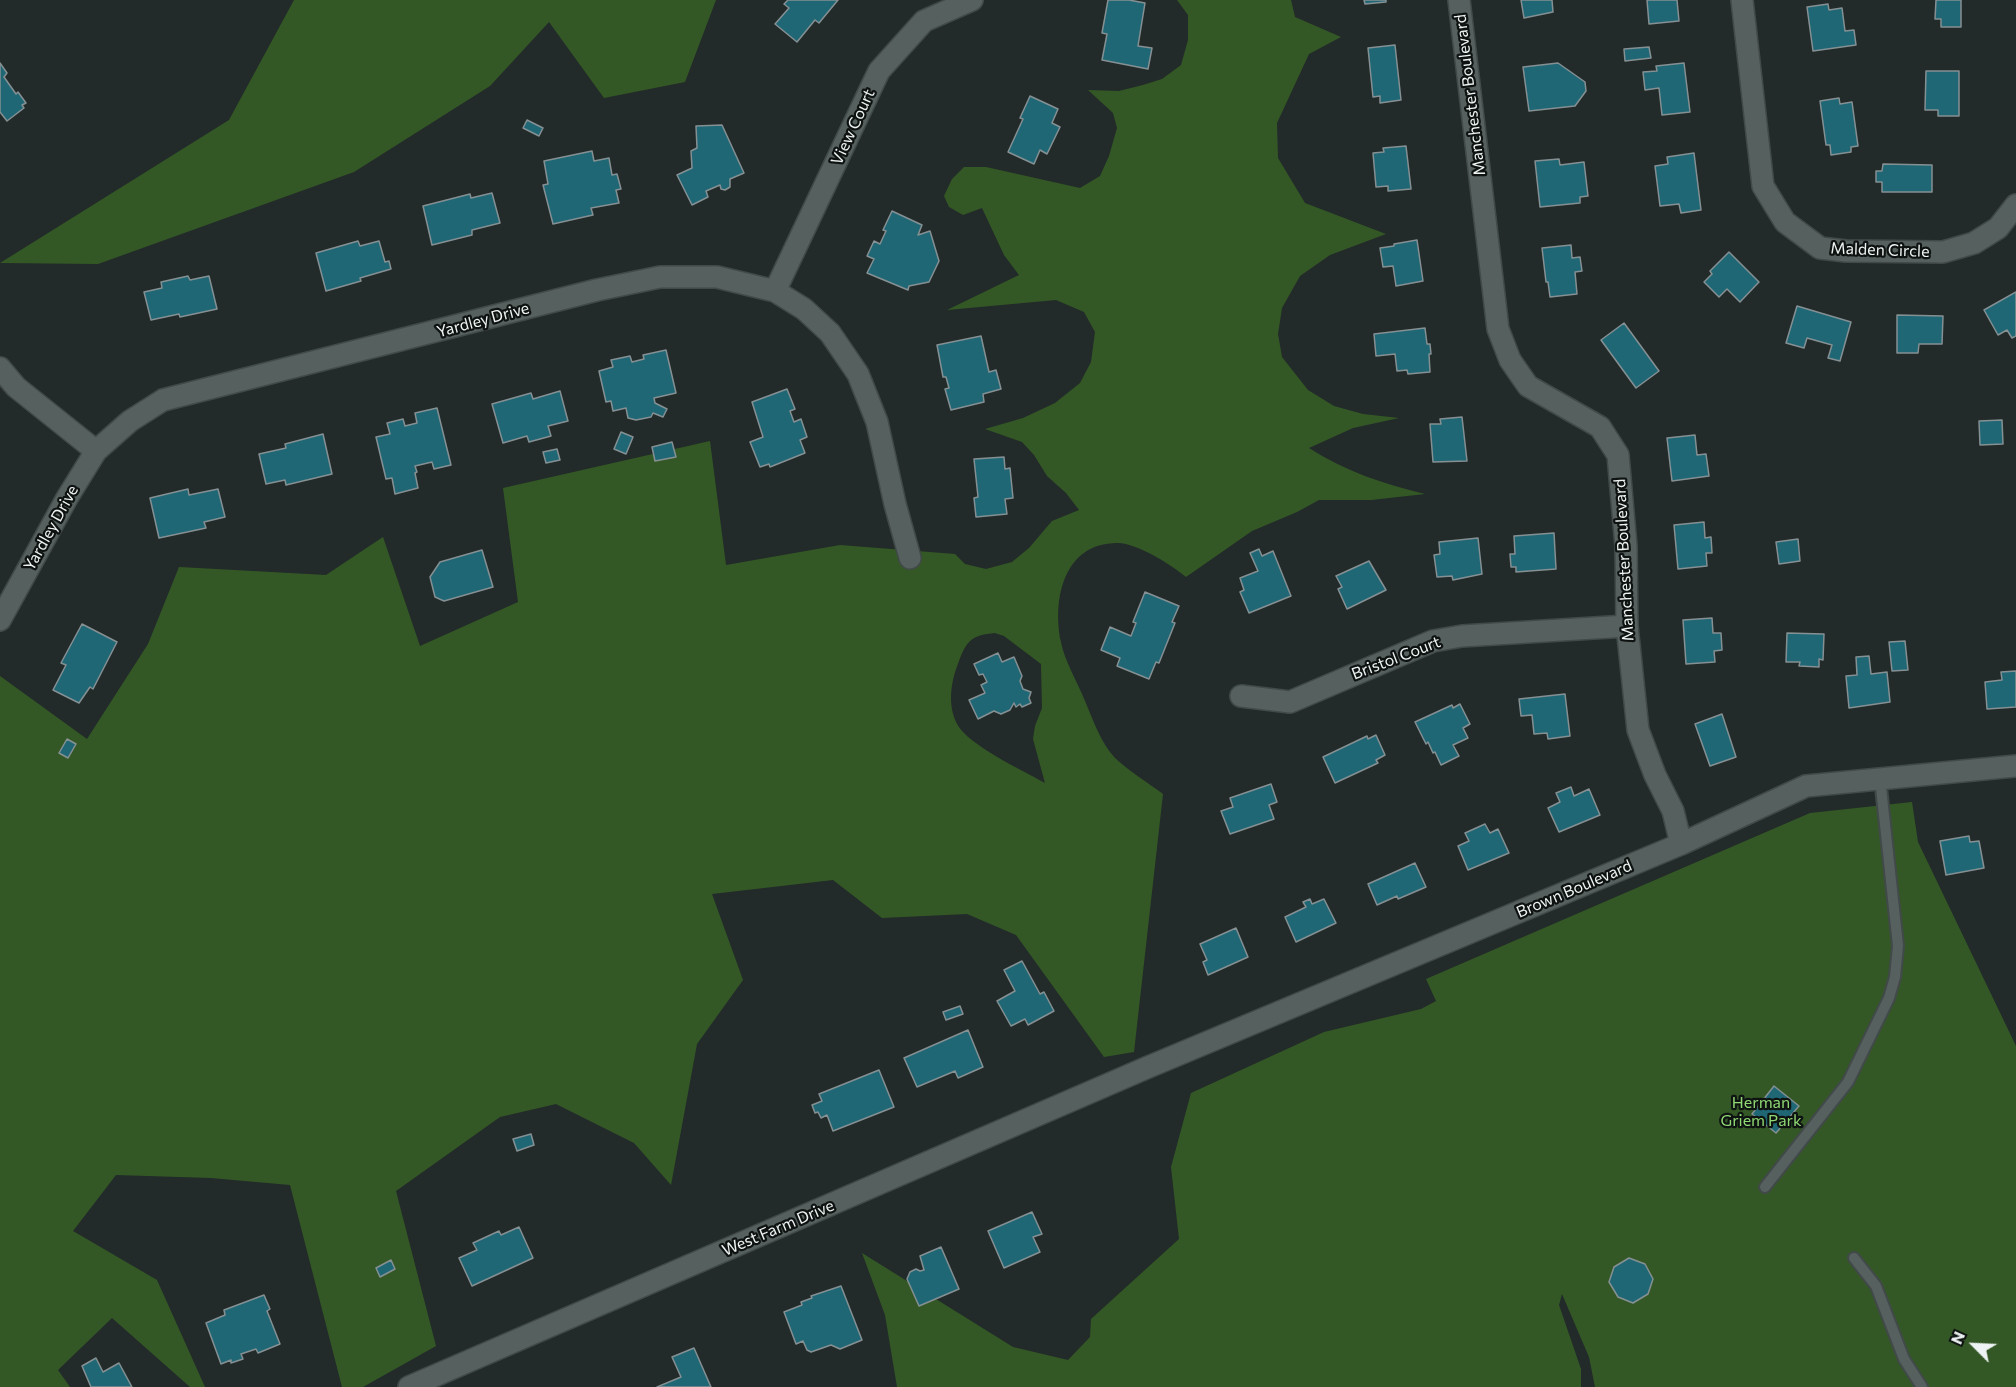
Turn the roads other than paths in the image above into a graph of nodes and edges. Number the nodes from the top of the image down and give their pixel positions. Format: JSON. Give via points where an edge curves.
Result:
{"nodes":[{"id":1,"x":972,"y":0,"type":"edge"},
{"id":2,"x":1459,"y":0,"type":"edge"},
{"id":3,"x":1742,"y":0,"type":"edge"},
{"id":4,"x":2016,"y":205,"type":"edge"},
{"id":5,"x":775,"y":291,"type":"junction"},
{"id":6,"x":0,"y":368,"type":"edge"},
{"id":7,"x":96,"y":451,"type":"junction"},
{"id":8,"x":910,"y":558,"type":"dead end"},
{"id":9,"x":0,"y":620,"type":"edge"},
{"id":10,"x":1627,"y":626,"type":"junction"},
{"id":11,"x":1241,"y":696,"type":"dead end"},
{"id":12,"x":2016,"y":766,"type":"edge"},
{"id":13,"x":1880,"y":778,"type":"junction"},
{"id":14,"x":1681,"y":844,"type":"junction"},
{"id":15,"x":1146,"y":1068,"type":"joint"},
{"id":16,"x":1765,"y":1187,"type":"dead end"},
{"id":17,"x":1854,"y":1258,"type":"dead end"},
{"id":18,"x":409,"y":1387,"type":"edge"},
{"id":19,"x":1922,"y":1387,"type":"edge"}],
"edges":[{"from":1,"to":5,"type":"street","name":"View Court","via":[[924,21],[879,71]]},
{"from":2,"to":10,"type":"street","name":"Manchester Boulevard","via":[[1498,329],[1510,360],[1528,386],[1600,427],[1618,455],[1626,546]]},
{"from":3,"to":4,"type":"street","name":"Malden Circle","via":[[1763,186],[1785,222],[1820,248],[1943,252],[1974,243],[1998,228]]},
{"from":5,"to":7,"type":"street","name":"Yardley Drive","via":[[717,277],[660,277],[597,290],[163,400],[130,421]]},
{"from":5,"to":8,"type":"street","name":"Yardley Drive","via":[[804,309],[830,333],[858,374],[877,422]]},
{"from":6,"to":7,"type":"street","via":[[16,387]]},
{"from":7,"to":9,"type":"street","name":"Yardley Drive"},
{"from":10,"to":11,"type":"street","name":"Bristol Court","via":[[1433,640],[1290,702]]},
{"from":10,"to":14,"type":"street","name":"Manchester Boulevard","via":[[1638,730],[1673,811]]},
{"from":12,"to":13,"type":"street","name":"Brown Boulevard"},
{"from":13,"to":14,"type":"street","name":"Brown Boulevard","via":[[1806,786]]},
{"from":13,"to":16,"type":"lane","via":[[1898,946],[1895,977],[1848,1082]]},
{"from":14,"to":15,"type":"street","name":"Brown Boulevard"},
{"from":15,"to":18,"type":"street","name":"West Farm Drive"},
{"from":17,"to":19,"type":"lane","via":[[1876,1286],[1904,1359]]}]}
